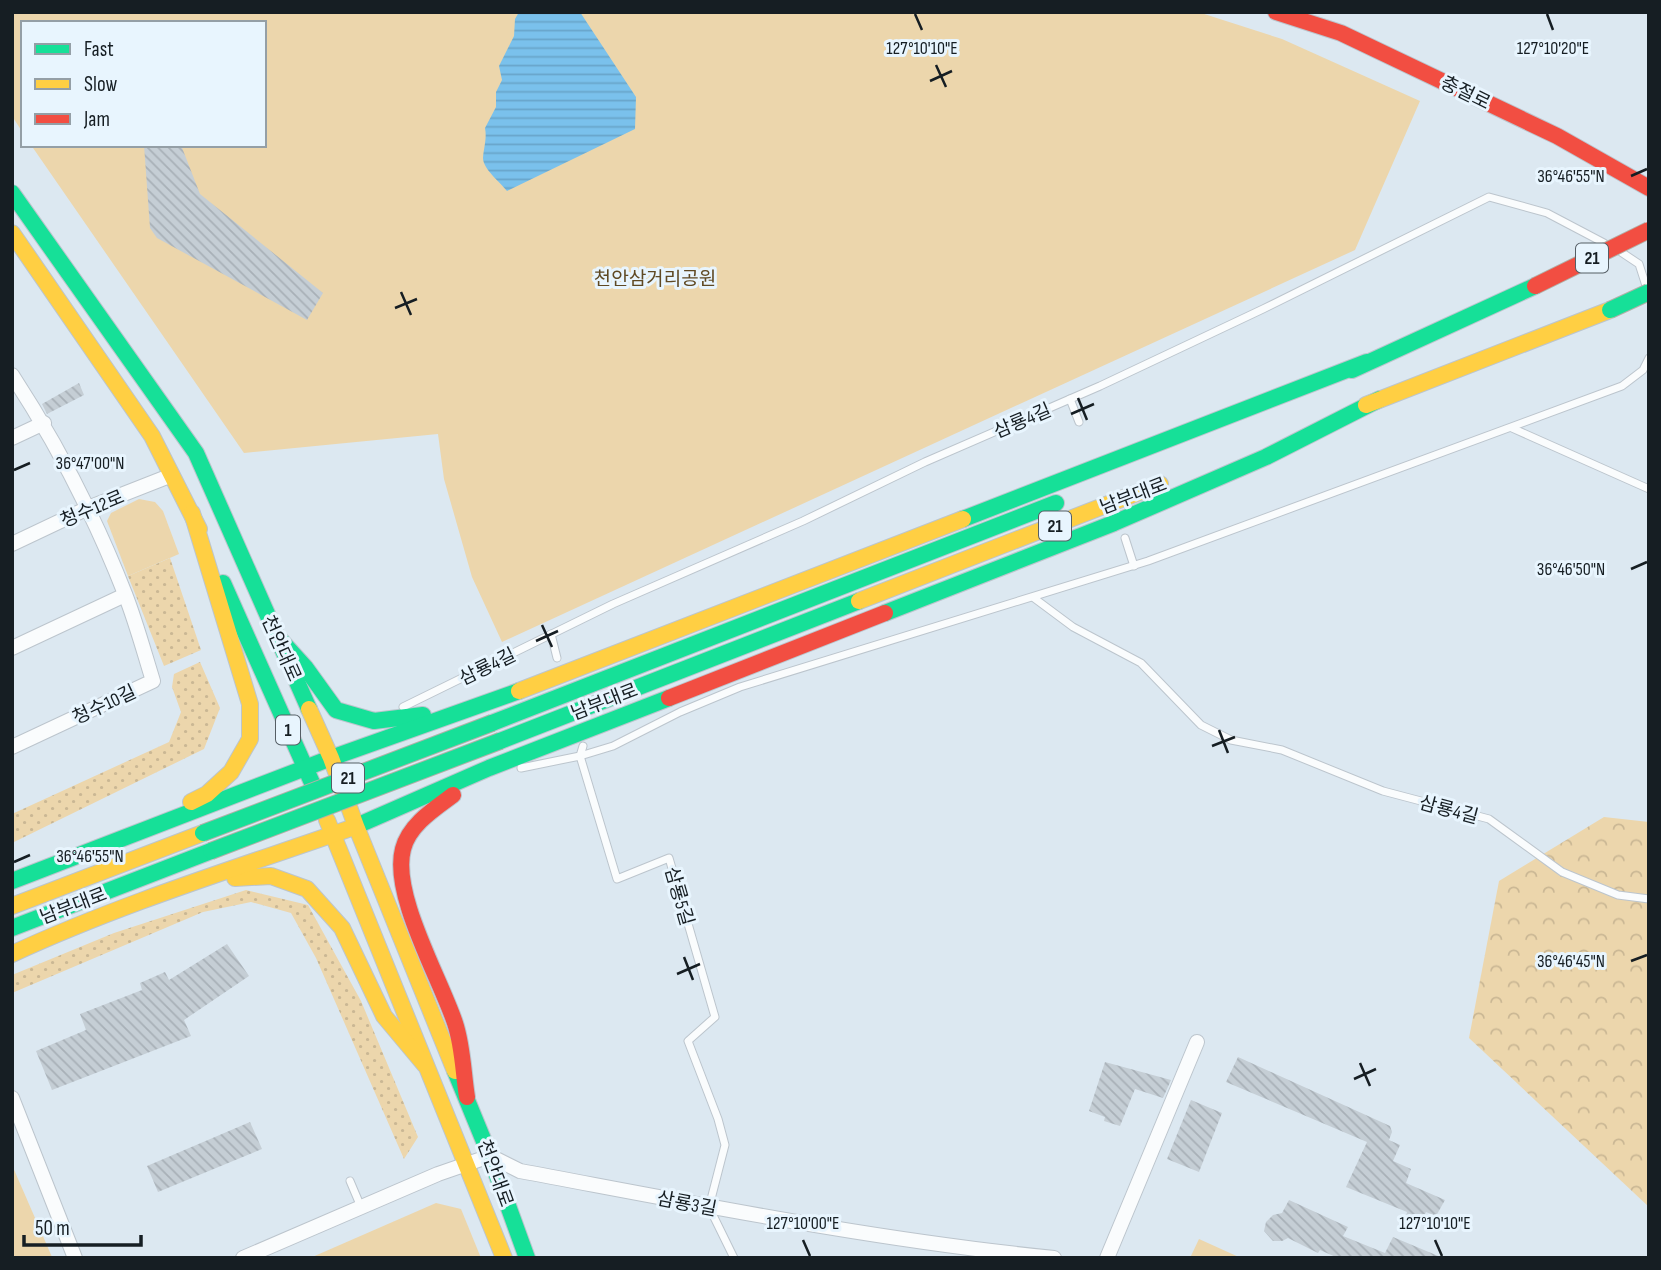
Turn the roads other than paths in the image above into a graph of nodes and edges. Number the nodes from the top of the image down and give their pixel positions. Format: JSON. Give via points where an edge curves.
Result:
{"nodes":[{"id":1,"x":1276,"y":12,"type":"edge"},
{"id":2,"x":1649,"y":188,"type":"edge"},
{"id":3,"x":12,"y":193,"type":"edge"},
{"id":4,"x":1649,"y":230,"type":"edge"},
{"id":5,"x":12,"y":233,"type":"edge"},
{"id":6,"x":1649,"y":292,"type":"edge"},
{"id":7,"x":1649,"y":358,"type":"edge"},
{"id":8,"x":1367,"y":362,"type":"junction"},
{"id":9,"x":12,"y":375,"type":"edge"},
{"id":10,"x":1070,"y":399,"type":"junction"},
{"id":11,"x":1380,"y":399,"type":"junction"},
{"id":12,"x":1079,"y":422,"type":"dead end"},
{"id":13,"x":44,"y":424,"type":"junction"},
{"id":14,"x":1511,"y":428,"type":"junction"},
{"id":15,"x":12,"y":438,"type":"edge"},
{"id":16,"x":1192,"y":447,"type":"dead end"},
{"id":17,"x":172,"y":475,"type":"junction"},
{"id":18,"x":1649,"y":489,"type":"edge"},
{"id":19,"x":1068,"y":498,"type":"dead end"},
{"id":20,"x":88,"y":508,"type":"junction"},
{"id":21,"x":192,"y":513,"type":"junction"},
{"id":22,"x":1125,"y":538,"type":"dead end"},
{"id":23,"x":12,"y":544,"type":"edge"},
{"id":24,"x":1134,"y":566,"type":"junction"},
{"id":25,"x":125,"y":595,"type":"junction"},
{"id":26,"x":1034,"y":598,"type":"junction"},
{"id":27,"x":551,"y":634,"type":"junction"},
{"id":28,"x":276,"y":635,"type":"junction"},
{"id":29,"x":12,"y":648,"type":"edge"},
{"id":30,"x":557,"y":658,"type":"dead end"},
{"id":31,"x":466,"y":711,"type":"junction"},
{"id":32,"x":374,"y":720,"type":"junction"},
{"id":33,"x":583,"y":746,"type":"dead end"},
{"id":34,"x":12,"y":747,"type":"edge"},
{"id":35,"x":580,"y":756,"type":"junction"},
{"id":36,"x":331,"y":758,"type":"junction"},
{"id":37,"x":305,"y":768,"type":"junction"},
{"id":38,"x":489,"y":768,"type":"junction"},
{"id":39,"x":206,"y":806,"type":"junction"},
{"id":40,"x":356,"y":826,"type":"junction"},
{"id":41,"x":333,"y":834,"type":"junction"},
{"id":42,"x":83,"y":855,"type":"junction"},
{"id":43,"x":222,"y":874,"type":"junction"},
{"id":44,"x":12,"y":881,"type":"edge"},
{"id":45,"x":148,"y":900,"type":"junction"},
{"id":46,"x":1649,"y":900,"type":"edge"},
{"id":47,"x":12,"y":906,"type":"edge"},
{"id":48,"x":12,"y":928,"type":"edge"},
{"id":49,"x":12,"y":954,"type":"edge"},
{"id":50,"x":1197,"y":1042,"type":"dead end"},
{"id":51,"x":425,"y":1065,"type":"junction"},
{"id":52,"x":467,"y":1097,"type":"junction"},
{"id":53,"x":12,"y":1098,"type":"edge"},
{"id":54,"x":490,"y":1156,"type":"junction"},
{"id":55,"x":467,"y":1164,"type":"junction"},
{"id":56,"x":350,"y":1181,"type":"dead end"},
{"id":57,"x":361,"y":1207,"type":"junction"},
{"id":58,"x":709,"y":1207,"type":"junction"},
{"id":59,"x":75,"y":1258,"type":"edge"},
{"id":60,"x":243,"y":1258,"type":"edge"},
{"id":61,"x":504,"y":1258,"type":"edge"},
{"id":62,"x":527,"y":1258,"type":"edge"},
{"id":63,"x":734,"y":1258,"type":"edge"},
{"id":64,"x":1054,"y":1258,"type":"edge"},
{"id":65,"x":1107,"y":1258,"type":"edge"}],
"edges":[{"from":1,"to":2,"type":"main road","name":"충절로","via":[[1341,33],[1557,136]]},
{"from":3,"to":28,"type":"main road","name":"천안대로","number":"1","via":[[196,453]]},
{"from":4,"to":8,"type":"main road","number":"21","bridge":true},
{"from":5,"to":17,"type":"main road","name":"천안대로","number":"1","via":[[152,436]]},
{"from":6,"to":10,"type":"lane","name":"삼룡4길","via":[[1639,264],[1624,254],[1547,213],[1489,197]]},
{"from":6,"to":11,"type":"main road","name":"남부대로","number":"21","bridge":true},
{"from":7,"to":14,"type":"lane","via":[[1643,370],[1622,386]]},
{"from":8,"to":16,"type":"main road","number":"21","via":[[1254,421]]},
{"from":8,"to":31,"type":"main road"},
{"from":9,"to":13,"type":"street"},
{"from":10,"to":12,"type":"lane"},
{"from":10,"to":27,"type":"lane","name":"삼룡4길"},
{"from":11,"to":38,"type":"main road","via":[[1266,457],[1114,523]]},
{"from":11,"to":48,"type":"main road","name":"남부대로","number":"21","bridge":true},
{"from":13,"to":15,"type":"street"},
{"from":13,"to":20,"type":"street","name":"청수10길"},
{"from":14,"to":18,"type":"lane"},
{"from":14,"to":24,"type":"lane"},
{"from":17,"to":20,"type":"street","name":"청수12로"},
{"from":17,"to":21,"type":"main road","name":"천안대로","number":"1"},
{"from":19,"to":47,"type":"main road","name":"남부대로","number":"21","bridge":true},
{"from":20,"to":23,"type":"street","name":"청수12로"},
{"from":20,"to":25,"type":"street","name":"청수10길"},
{"from":21,"to":37,"type":"main road","name":"천안대로","number":"1"},
{"from":21,"to":42,"type":"main road","via":[[250,704],[250,739],[231,772],[207,794]]},
{"from":22,"to":24,"type":"lane"},
{"from":24,"to":26,"type":"lane"},
{"from":25,"to":29,"type":"street"},
{"from":25,"to":34,"type":"street","name":"청수10길","via":[[153,681]]},
{"from":26,"to":35,"type":"lane","via":[[740,687],[613,746]]},
{"from":26,"to":46,"type":"lane","name":"삼룡4길","via":[[1073,627],[1141,663],[1201,725],[1231,740],[1282,750],[1383,791],[1489,819],[1562,872],[1618,895]]},
{"from":27,"to":30,"type":"lane"},
{"from":27,"to":32,"type":"lane","name":"삼룡4길"},
{"from":28,"to":32,"type":"main road","via":[[336,710]]},
{"from":28,"to":36,"type":"main road","name":"천안대로","number":"1"},
{"from":31,"to":32,"type":"main road"},
{"from":31,"to":36,"type":"main road"},
{"from":33,"to":35,"type":"lane"},
{"from":35,"to":38,"type":"lane","via":[[521,768]]},
{"from":35,"to":58,"type":"lane","name":"삼룡5길","via":[[617,879],[669,858],[715,1017],[688,1041],[724,1145]]},
{"from":36,"to":37,"type":"main road"},
{"from":36,"to":40,"type":"main road","name":"천안대로","number":"1"},
{"from":37,"to":39,"type":"main road"},
{"from":37,"to":41,"type":"main road","name":"천안대로","number":"1"},
{"from":38,"to":40,"type":"main road"},
{"from":38,"to":52,"type":"main road","via":[[429,813],[408,835],[401,859],[407,900],[456,1025]]},
{"from":39,"to":42,"type":"main road"},
{"from":39,"to":43,"type":"main road","via":[[237,816],[244,834],[242,852]]},
{"from":40,"to":41,"type":"main road"},
{"from":40,"to":52,"type":"main road","name":"천안대로","number":"1"},
{"from":41,"to":43,"type":"main road"},
{"from":41,"to":51,"type":"main road","name":"천안대로","number":"1"},
{"from":42,"to":44,"type":"main road"},
{"from":43,"to":45,"type":"main road"},
{"from":45,"to":49,"type":"main road"},
{"from":45,"to":51,"type":"main road","via":[[236,877],[271,876],[307,889],[342,928],[384,1016]]},
{"from":50,"to":65,"type":"street"},
{"from":51,"to":55,"type":"main road","name":"천안대로","number":"1"},
{"from":52,"to":54,"type":"main road","name":"천안대로","number":"1"},
{"from":53,"to":59,"type":"street"},
{"from":54,"to":55,"type":"street"},
{"from":54,"to":58,"type":"street","name":"삼룡3길","via":[[520,1171]]},
{"from":54,"to":62,"type":"main road","name":"천안대로","number":"1"},
{"from":55,"to":57,"type":"street"},
{"from":55,"to":61,"type":"main road","name":"천안대로","number":"1"},
{"from":56,"to":57,"type":"lane"},
{"from":57,"to":60,"type":"street"},
{"from":58,"to":63,"type":"lane"},
{"from":58,"to":64,"type":"street","name":"삼룡3길","via":[[981,1251]]}]}
